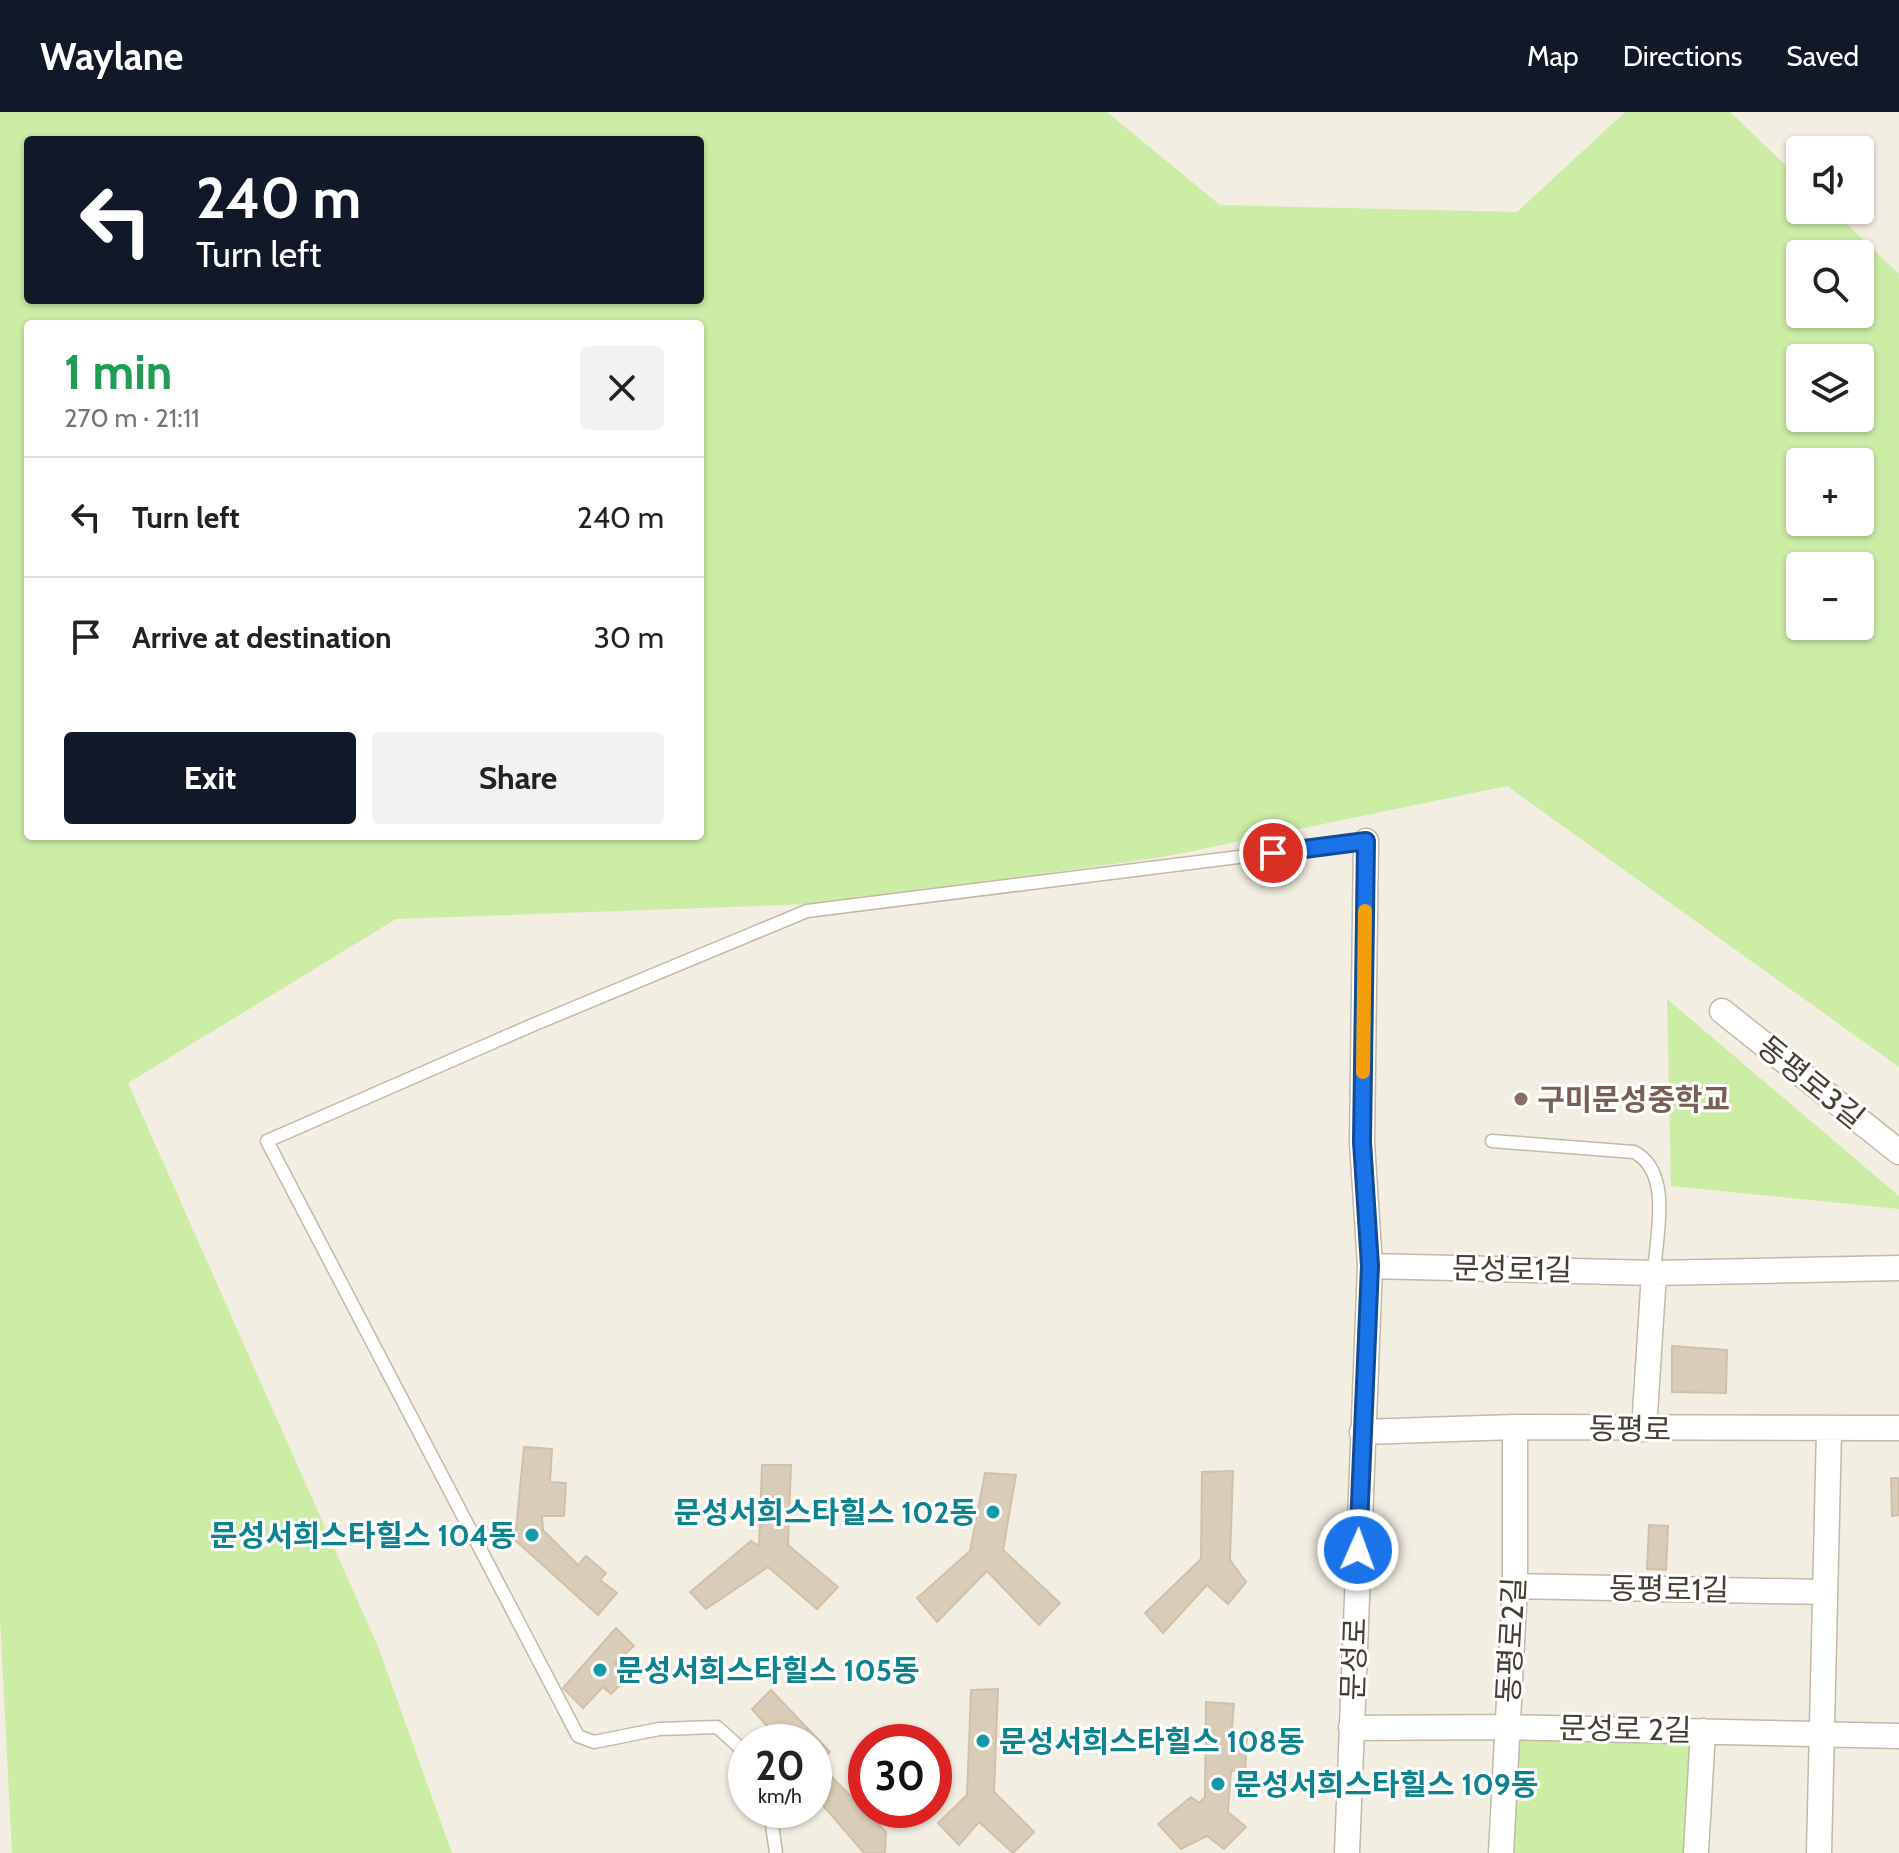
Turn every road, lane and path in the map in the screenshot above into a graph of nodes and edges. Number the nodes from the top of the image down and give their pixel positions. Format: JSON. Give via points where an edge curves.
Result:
{"nodes":[{"id":1,"x":1366,"y":841,"type":"joint"},
{"id":2,"x":1722,"y":1011,"type":"dead end"},
{"id":3,"x":1492,"y":1141,"type":"dead end"},
{"id":4,"x":1899,"y":1152,"type":"edge"},
{"id":5,"x":1370,"y":1266,"type":"junction"},
{"id":6,"x":1899,"y":1268,"type":"edge"},
{"id":7,"x":1654,"y":1273,"type":"junction"},
{"id":8,"x":1515,"y":1427,"type":"junction"},
{"id":9,"x":1899,"y":1428,"type":"edge"},
{"id":10,"x":1644,"y":1429,"type":"junction"},
{"id":11,"x":1829,"y":1430,"type":"junction"},
{"id":12,"x":1362,"y":1432,"type":"junction"},
{"id":13,"x":1515,"y":1586,"type":"junction"},
{"id":14,"x":1824,"y":1592,"type":"junction"},
{"id":15,"x":1506,"y":1727,"type":"junction"},
{"id":16,"x":1351,"y":1728,"type":"junction"},
{"id":17,"x":1703,"y":1731,"type":"junction"},
{"id":18,"x":1822,"y":1733,"type":"junction"},
{"id":19,"x":1899,"y":1736,"type":"edge"},
{"id":20,"x":728,"y":1737,"type":"edge"},
{"id":21,"x":773,"y":1828,"type":"edge"},
{"id":22,"x":776,"y":1853,"type":"edge"},
{"id":23,"x":1347,"y":1853,"type":"edge"},
{"id":24,"x":1501,"y":1853,"type":"edge"},
{"id":25,"x":1696,"y":1853,"type":"edge"},
{"id":26,"x":1819,"y":1853,"type":"edge"}],
"edges":[{"from":1,"to":5,"type":"street","name":"문성로","via":[[1362,1142]]},
{"from":1,"to":20,"type":"lane","via":[[807,911],[267,1141],[578,1736],[594,1742],[659,1729],[717,1727]]},
{"from":2,"to":4,"type":"street","name":"동평로3길"},
{"from":3,"to":7,"type":"lane","via":[[1634,1152],[1643,1157],[1652,1165],[1658,1188]]},
{"from":5,"to":7,"type":"street","name":"문성로1길"},
{"from":5,"to":12,"type":"street","name":"문성로"},
{"from":6,"to":7,"type":"street","name":"문성로1길"},
{"from":7,"to":10,"type":"street"},
{"from":8,"to":10,"type":"street","name":"동평로"},
{"from":8,"to":12,"type":"street","name":"동평로"},
{"from":8,"to":13,"type":"street","name":"동평로2길"},
{"from":9,"to":11,"type":"street","name":"동평로"},
{"from":10,"to":11,"type":"street","name":"동평로"},
{"from":11,"to":14,"type":"street"},
{"from":12,"to":16,"type":"street","name":"문성로"},
{"from":13,"to":14,"type":"street","name":"동평로1길"},
{"from":13,"to":15,"type":"street","name":"동평로2길"},
{"from":14,"to":18,"type":"street"},
{"from":15,"to":16,"type":"street","name":"문성로 2길"},
{"from":15,"to":17,"type":"street","name":"문성로 2길"},
{"from":15,"to":24,"type":"street","name":"동평로2길"},
{"from":16,"to":23,"type":"street","name":"문성로"},
{"from":17,"to":18,"type":"street","name":"문성로 2길"},
{"from":17,"to":25,"type":"street"},
{"from":18,"to":19,"type":"street","name":"문성로 2길"},
{"from":18,"to":26,"type":"street"},
{"from":21,"to":22,"type":"lane"}]}
